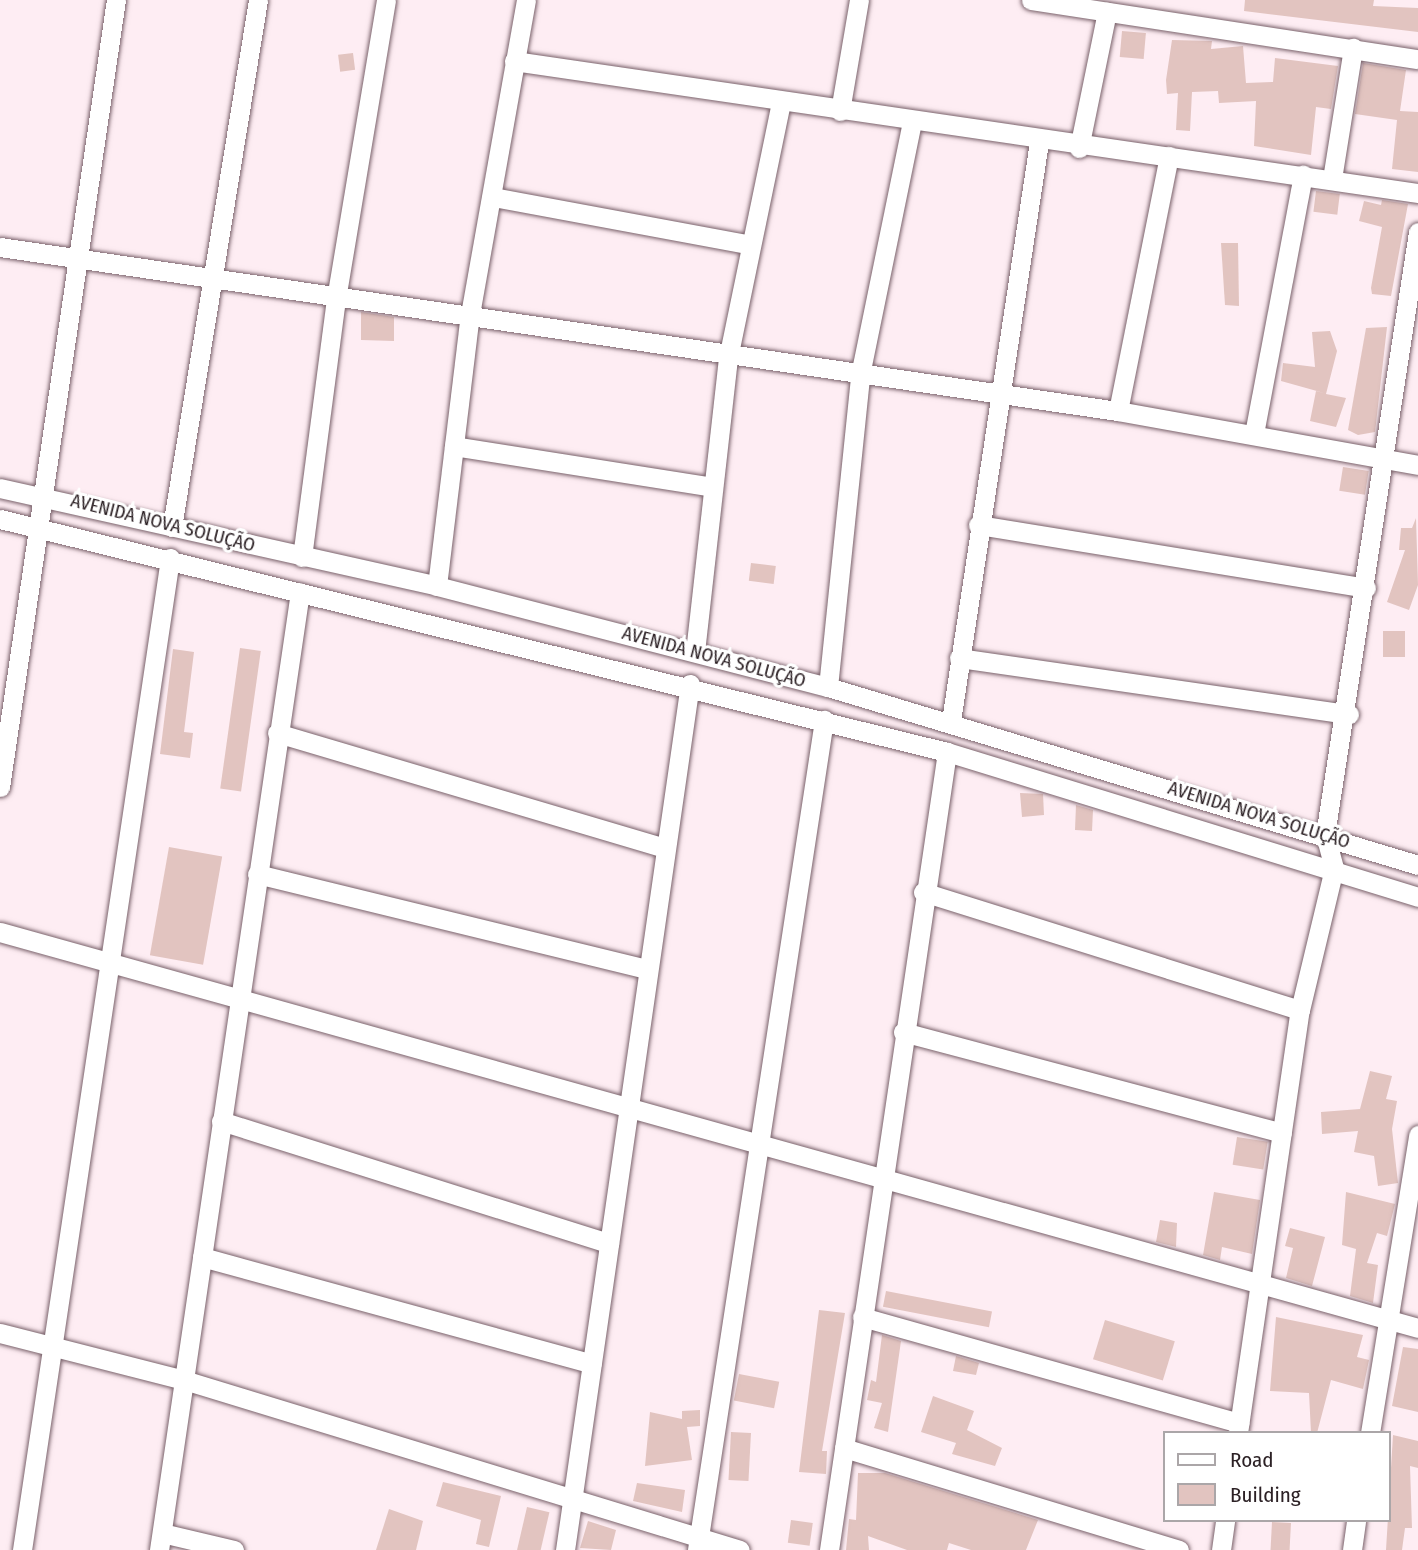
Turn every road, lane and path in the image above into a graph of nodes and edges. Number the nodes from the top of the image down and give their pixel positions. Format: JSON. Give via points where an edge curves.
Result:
{"nodes":[{"id":1,"x":116,"y":0,"type":"edge"},
{"id":2,"x":258,"y":0,"type":"edge"},
{"id":3,"x":386,"y":0,"type":"edge"},
{"id":4,"x":526,"y":0,"type":"edge"},
{"id":5,"x":859,"y":0,"type":"edge"},
{"id":6,"x":1044,"y":1,"type":"edge"},
{"id":7,"x":1107,"y":12,"type":"junction"},
{"id":8,"x":1353,"y":48,"type":"junction"},
{"id":9,"x":1418,"y":59,"type":"edge"},
{"id":10,"x":514,"y":61,"type":"junction"},
{"id":11,"x":781,"y":102,"type":"junction"},
{"id":12,"x":840,"y":111,"type":"junction"},
{"id":13,"x":912,"y":122,"type":"junction"},
{"id":14,"x":1039,"y":142,"type":"junction"},
{"id":15,"x":1079,"y":148,"type":"junction"},
{"id":16,"x":1169,"y":156,"type":"junction"},
{"id":17,"x":1303,"y":175,"type":"junction"},
{"id":18,"x":1332,"y":179,"type":"junction"},
{"id":19,"x":1418,"y":193,"type":"edge"},
{"id":20,"x":494,"y":197,"type":"junction"},
{"id":21,"x":1418,"y":232,"type":"edge"},
{"id":22,"x":747,"y":244,"type":"junction"},
{"id":23,"x":0,"y":247,"type":"edge"},
{"id":24,"x":75,"y":258,"type":"junction"},
{"id":25,"x":213,"y":279,"type":"junction"},
{"id":26,"x":336,"y":299,"type":"junction"},
{"id":27,"x":469,"y":320,"type":"junction"},
{"id":28,"x":729,"y":358,"type":"junction"},
{"id":29,"x":860,"y":376,"type":"junction"},
{"id":30,"x":998,"y":394,"type":"junction"},
{"id":31,"x":1118,"y":411,"type":"junction"},
{"id":32,"x":1254,"y":434,"type":"junction"},
{"id":33,"x":454,"y":446,"type":"junction"},
{"id":34,"x":1385,"y":458,"type":"junction"},
{"id":35,"x":1418,"y":465,"type":"edge"},
{"id":36,"x":713,"y":486,"type":"junction"},
{"id":37,"x":0,"y":488,"type":"edge"},
{"id":38,"x":45,"y":493,"type":"junction"},
{"id":39,"x":0,"y":519,"type":"edge"},
{"id":40,"x":40,"y":525,"type":"junction"},
{"id":41,"x":978,"y":526,"type":"junction"},
{"id":42,"x":172,"y":527,"type":"junction"},
{"id":43,"x":302,"y":557,"type":"junction"},
{"id":44,"x":170,"y":558,"type":"junction"},
{"id":45,"x":437,"y":586,"type":"junction"},
{"id":46,"x":1366,"y":588,"type":"junction"},
{"id":47,"x":300,"y":592,"type":"junction"},
{"id":48,"x":695,"y":652,"type":"junction"},
{"id":49,"x":958,"y":658,"type":"junction"},
{"id":50,"x":690,"y":684,"type":"junction"},
{"id":51,"x":828,"y":687,"type":"junction"},
{"id":52,"x":1349,"y":714,"type":"junction"},
{"id":53,"x":824,"y":720,"type":"junction"},
{"id":54,"x":951,"y":721,"type":"junction"},
{"id":55,"x":277,"y":733,"type":"junction"},
{"id":56,"x":947,"y":752,"type":"junction"},
{"id":57,"x":0,"y":787,"type":"edge"},
{"id":58,"x":1325,"y":835,"type":"junction"},
{"id":59,"x":665,"y":848,"type":"junction"},
{"id":60,"x":1418,"y":865,"type":"edge"},
{"id":61,"x":1334,"y":868,"type":"junction"},
{"id":62,"x":257,"y":874,"type":"junction"},
{"id":63,"x":923,"y":892,"type":"junction"},
{"id":64,"x":1418,"y":897,"type":"edge"},
{"id":65,"x":0,"y":932,"type":"edge"},
{"id":66,"x":107,"y":960,"type":"junction"},
{"id":67,"x":648,"y":969,"type":"junction"},
{"id":68,"x":239,"y":999,"type":"junction"},
{"id":69,"x":1300,"y":1010,"type":"junction"},
{"id":70,"x":903,"y":1032,"type":"junction"},
{"id":71,"x":629,"y":1105,"type":"junction"},
{"id":72,"x":221,"y":1121,"type":"junction"},
{"id":73,"x":1282,"y":1133,"type":"junction"},
{"id":74,"x":1418,"y":1135,"type":"edge"},
{"id":75,"x":760,"y":1141,"type":"junction"},
{"id":76,"x":884,"y":1174,"type":"junction"},
{"id":77,"x":609,"y":1243,"type":"junction"},
{"id":78,"x":202,"y":1257,"type":"junction"},
{"id":79,"x":1259,"y":1286,"type":"junction"},
{"id":80,"x":862,"y":1317,"type":"junction"},
{"id":81,"x":1387,"y":1320,"type":"junction"},
{"id":82,"x":1418,"y":1328,"type":"edge"},
{"id":83,"x":0,"y":1333,"type":"edge"},
{"id":84,"x":50,"y":1346,"type":"junction"},
{"id":85,"x":592,"y":1364,"type":"junction"},
{"id":86,"x":184,"y":1380,"type":"junction"},
{"id":87,"x":1239,"y":1428,"type":"edge"},
{"id":88,"x":1370,"y":1431,"type":"edge"},
{"id":89,"x":844,"y":1448,"type":"junction"},
{"id":90,"x":572,"y":1498,"type":"junction"},
{"id":91,"x":1225,"y":1522,"type":"edge"},
{"id":92,"x":1356,"y":1522,"type":"edge"},
{"id":93,"x":161,"y":1541,"type":"edge"},
{"id":94,"x":698,"y":1544,"type":"edge"},
{"id":95,"x":22,"y":1550,"type":"edge"},
{"id":96,"x":234,"y":1550,"type":"edge"},
{"id":97,"x":565,"y":1550,"type":"edge"},
{"id":98,"x":740,"y":1550,"type":"edge"},
{"id":99,"x":830,"y":1550,"type":"edge"},
{"id":100,"x":1178,"y":1550,"type":"edge"},
{"id":101,"x":1221,"y":1550,"type":"edge"},
{"id":102,"x":1352,"y":1550,"type":"edge"}],
"edges":[{"from":1,"to":24,"type":"street"},
{"from":2,"to":25,"type":"street"},
{"from":3,"to":26,"type":"street"},
{"from":4,"to":10,"type":"street"},
{"from":5,"to":12,"type":"street"},
{"from":6,"to":7,"type":"street"},
{"from":7,"to":8,"type":"street"},
{"from":7,"to":15,"type":"street"},
{"from":8,"to":9,"type":"street"},
{"from":8,"to":18,"type":"street"},
{"from":10,"to":11,"type":"street"},
{"from":10,"to":20,"type":"street"},
{"from":11,"to":12,"type":"street"},
{"from":11,"to":22,"type":"street"},
{"from":12,"to":13,"type":"street"},
{"from":13,"to":14,"type":"street"},
{"from":13,"to":29,"type":"street"},
{"from":14,"to":15,"type":"street"},
{"from":14,"to":30,"type":"street"},
{"from":15,"to":16,"type":"street"},
{"from":16,"to":17,"type":"street"},
{"from":16,"to":31,"type":"street"},
{"from":17,"to":18,"type":"street"},
{"from":17,"to":32,"type":"street"},
{"from":18,"to":19,"type":"street"},
{"from":20,"to":22,"type":"street"},
{"from":20,"to":27,"type":"street"},
{"from":21,"to":34,"type":"street"},
{"from":22,"to":28,"type":"street"},
{"from":23,"to":24,"type":"street"},
{"from":24,"to":25,"type":"street"},
{"from":24,"to":38,"type":"street"},
{"from":25,"to":26,"type":"street"},
{"from":25,"to":42,"type":"street"},
{"from":26,"to":27,"type":"street"},
{"from":26,"to":43,"type":"street"},
{"from":27,"to":28,"type":"street"},
{"from":27,"to":33,"type":"street"},
{"from":28,"to":29,"type":"street"},
{"from":28,"to":36,"type":"street"},
{"from":29,"to":30,"type":"street"},
{"from":29,"to":51,"type":"street"},
{"from":30,"to":31,"type":"street"},
{"from":30,"to":41,"type":"street"},
{"from":31,"to":32,"type":"street"},
{"from":32,"to":34,"type":"street"},
{"from":33,"to":36,"type":"street"},
{"from":33,"to":45,"type":"street"},
{"from":34,"to":35,"type":"street"},
{"from":34,"to":46,"type":"street"},
{"from":36,"to":48,"type":"street"},
{"from":37,"to":38,"type":"street","name":"AVENIDA NOVA SOLUÇÃO"},
{"from":38,"to":40,"type":"street"},
{"from":38,"to":42,"type":"street","name":"AVENIDA NOVA SOLUÇÃO"},
{"from":39,"to":40,"type":"street","name":"AVENIDA NOVA SOLUÇÃO"},
{"from":40,"to":44,"type":"street","name":"AVENIDA NOVA SOLUÇÃO"},
{"from":40,"to":57,"type":"street"},
{"from":41,"to":46,"type":"street"},
{"from":41,"to":49,"type":"street"},
{"from":42,"to":43,"type":"street","name":"AVENIDA NOVA SOLUÇÃO"},
{"from":43,"to":45,"type":"street","name":"AVENIDA NOVA SOLUÇÃO"},
{"from":44,"to":47,"type":"street","name":"AVENIDA NOVA SOLUÇÃO"},
{"from":44,"to":66,"type":"street"},
{"from":45,"to":48,"type":"street","name":"AVENIDA NOVA SOLUÇÃO"},
{"from":46,"to":52,"type":"street"},
{"from":47,"to":50,"type":"street","name":"AVENIDA NOVA SOLUÇÃO"},
{"from":47,"to":55,"type":"street"},
{"from":48,"to":51,"type":"street","name":"AVENIDA NOVA SOLUÇÃO"},
{"from":49,"to":52,"type":"street"},
{"from":49,"to":54,"type":"street"},
{"from":50,"to":53,"type":"street","name":"AVENIDA NOVA SOLUÇÃO"},
{"from":50,"to":59,"type":"street"},
{"from":51,"to":54,"type":"street","name":"AVENIDA NOVA SOLUÇÃO"},
{"from":52,"to":58,"type":"street"},
{"from":53,"to":56,"type":"street","name":"AVENIDA NOVA SOLUÇÃO"},
{"from":53,"to":75,"type":"street"},
{"from":54,"to":58,"type":"street","name":"AVENIDA NOVA SOLUÇÃO"},
{"from":55,"to":59,"type":"street"},
{"from":55,"to":62,"type":"street"},
{"from":56,"to":61,"type":"street","name":"AVENIDA NOVA SOLUÇÃO"},
{"from":56,"to":63,"type":"street"},
{"from":58,"to":60,"type":"street","name":"AVENIDA NOVA SOLUÇÃO"},
{"from":58,"to":61,"type":"street"},
{"from":59,"to":67,"type":"street"},
{"from":61,"to":64,"type":"street","name":"AVENIDA NOVA SOLUÇÃO"},
{"from":61,"to":69,"type":"street"},
{"from":62,"to":67,"type":"street"},
{"from":62,"to":68,"type":"street"},
{"from":63,"to":69,"type":"street"},
{"from":63,"to":70,"type":"street"},
{"from":65,"to":66,"type":"street"},
{"from":66,"to":68,"type":"street"},
{"from":66,"to":84,"type":"street"},
{"from":67,"to":71,"type":"street"},
{"from":68,"to":71,"type":"street"},
{"from":68,"to":72,"type":"street"},
{"from":69,"to":73,"type":"street"},
{"from":70,"to":73,"type":"street"},
{"from":70,"to":76,"type":"street"},
{"from":71,"to":75,"type":"street"},
{"from":71,"to":77,"type":"street"},
{"from":72,"to":77,"type":"street"},
{"from":72,"to":78,"type":"street"},
{"from":73,"to":79,"type":"street"},
{"from":74,"to":81,"type":"street"},
{"from":75,"to":76,"type":"street"},
{"from":75,"to":94,"type":"street"},
{"from":76,"to":79,"type":"street"},
{"from":76,"to":80,"type":"street"},
{"from":77,"to":85,"type":"street"},
{"from":78,"to":85,"type":"street"},
{"from":78,"to":86,"type":"street"},
{"from":79,"to":81,"type":"street"},
{"from":79,"to":87,"type":"street"},
{"from":80,"to":87,"type":"street"},
{"from":80,"to":89,"type":"street"},
{"from":81,"to":82,"type":"street"},
{"from":81,"to":88,"type":"street"},
{"from":83,"to":84,"type":"street"},
{"from":84,"to":86,"type":"street"},
{"from":84,"to":95,"type":"street"},
{"from":85,"to":90,"type":"street"},
{"from":86,"to":90,"type":"street"},
{"from":86,"to":93,"type":"street"},
{"from":89,"to":99,"type":"street"},
{"from":89,"to":100,"type":"street"},
{"from":90,"to":94,"type":"street"},
{"from":90,"to":97,"type":"street"},
{"from":91,"to":101,"type":"street"},
{"from":92,"to":102,"type":"street"},
{"from":93,"to":96,"type":"street"},
{"from":94,"to":98,"type":"street"}]}
